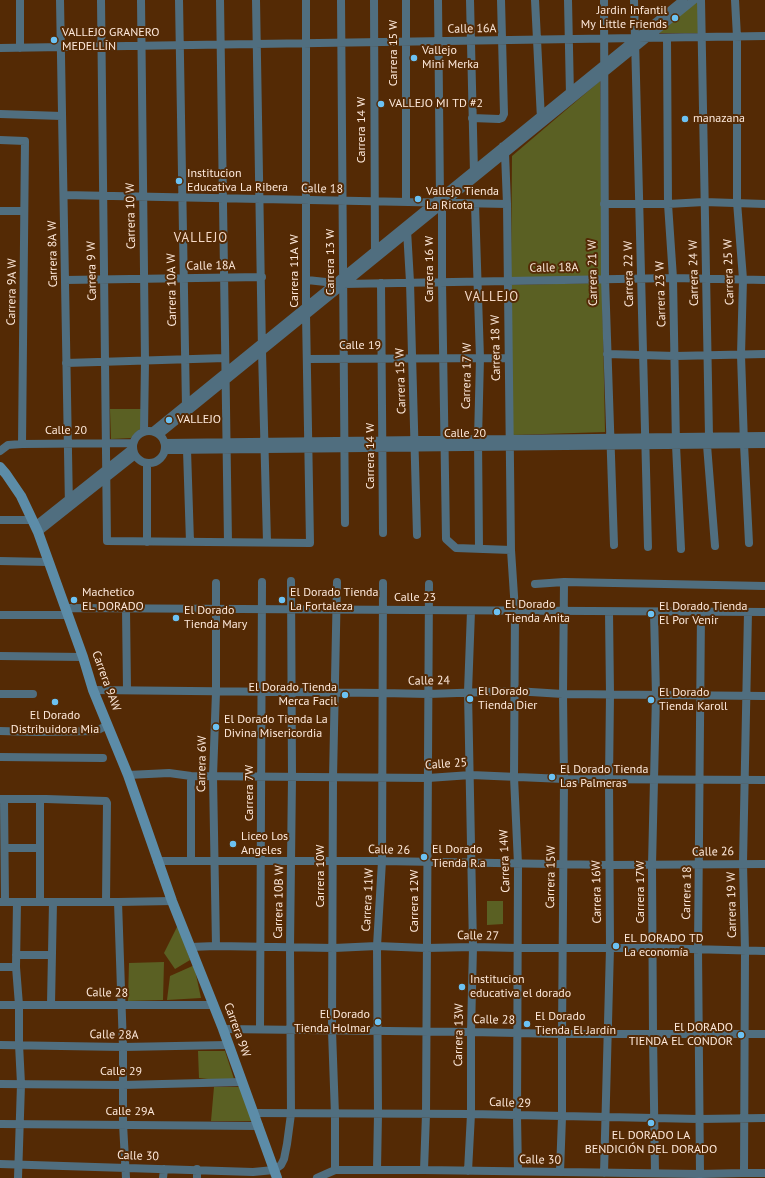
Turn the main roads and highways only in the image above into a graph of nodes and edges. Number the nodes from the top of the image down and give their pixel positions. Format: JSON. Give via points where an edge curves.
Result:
{"nodes":[{"id":1,"x":3,"y":471,"type":"edge"},
{"id":2,"x":172,"y":901,"type":"joint"},
{"id":3,"x":276,"y":1174,"type":"edge"}],
"edges":[{"from":1,"to":2,"type":"main road","name":"Carrera 9AW","via":[[21,496],[35,526]]},
{"from":2,"to":3,"type":"main road","name":"Carrera 9W","via":[[223,1029]]}]}
